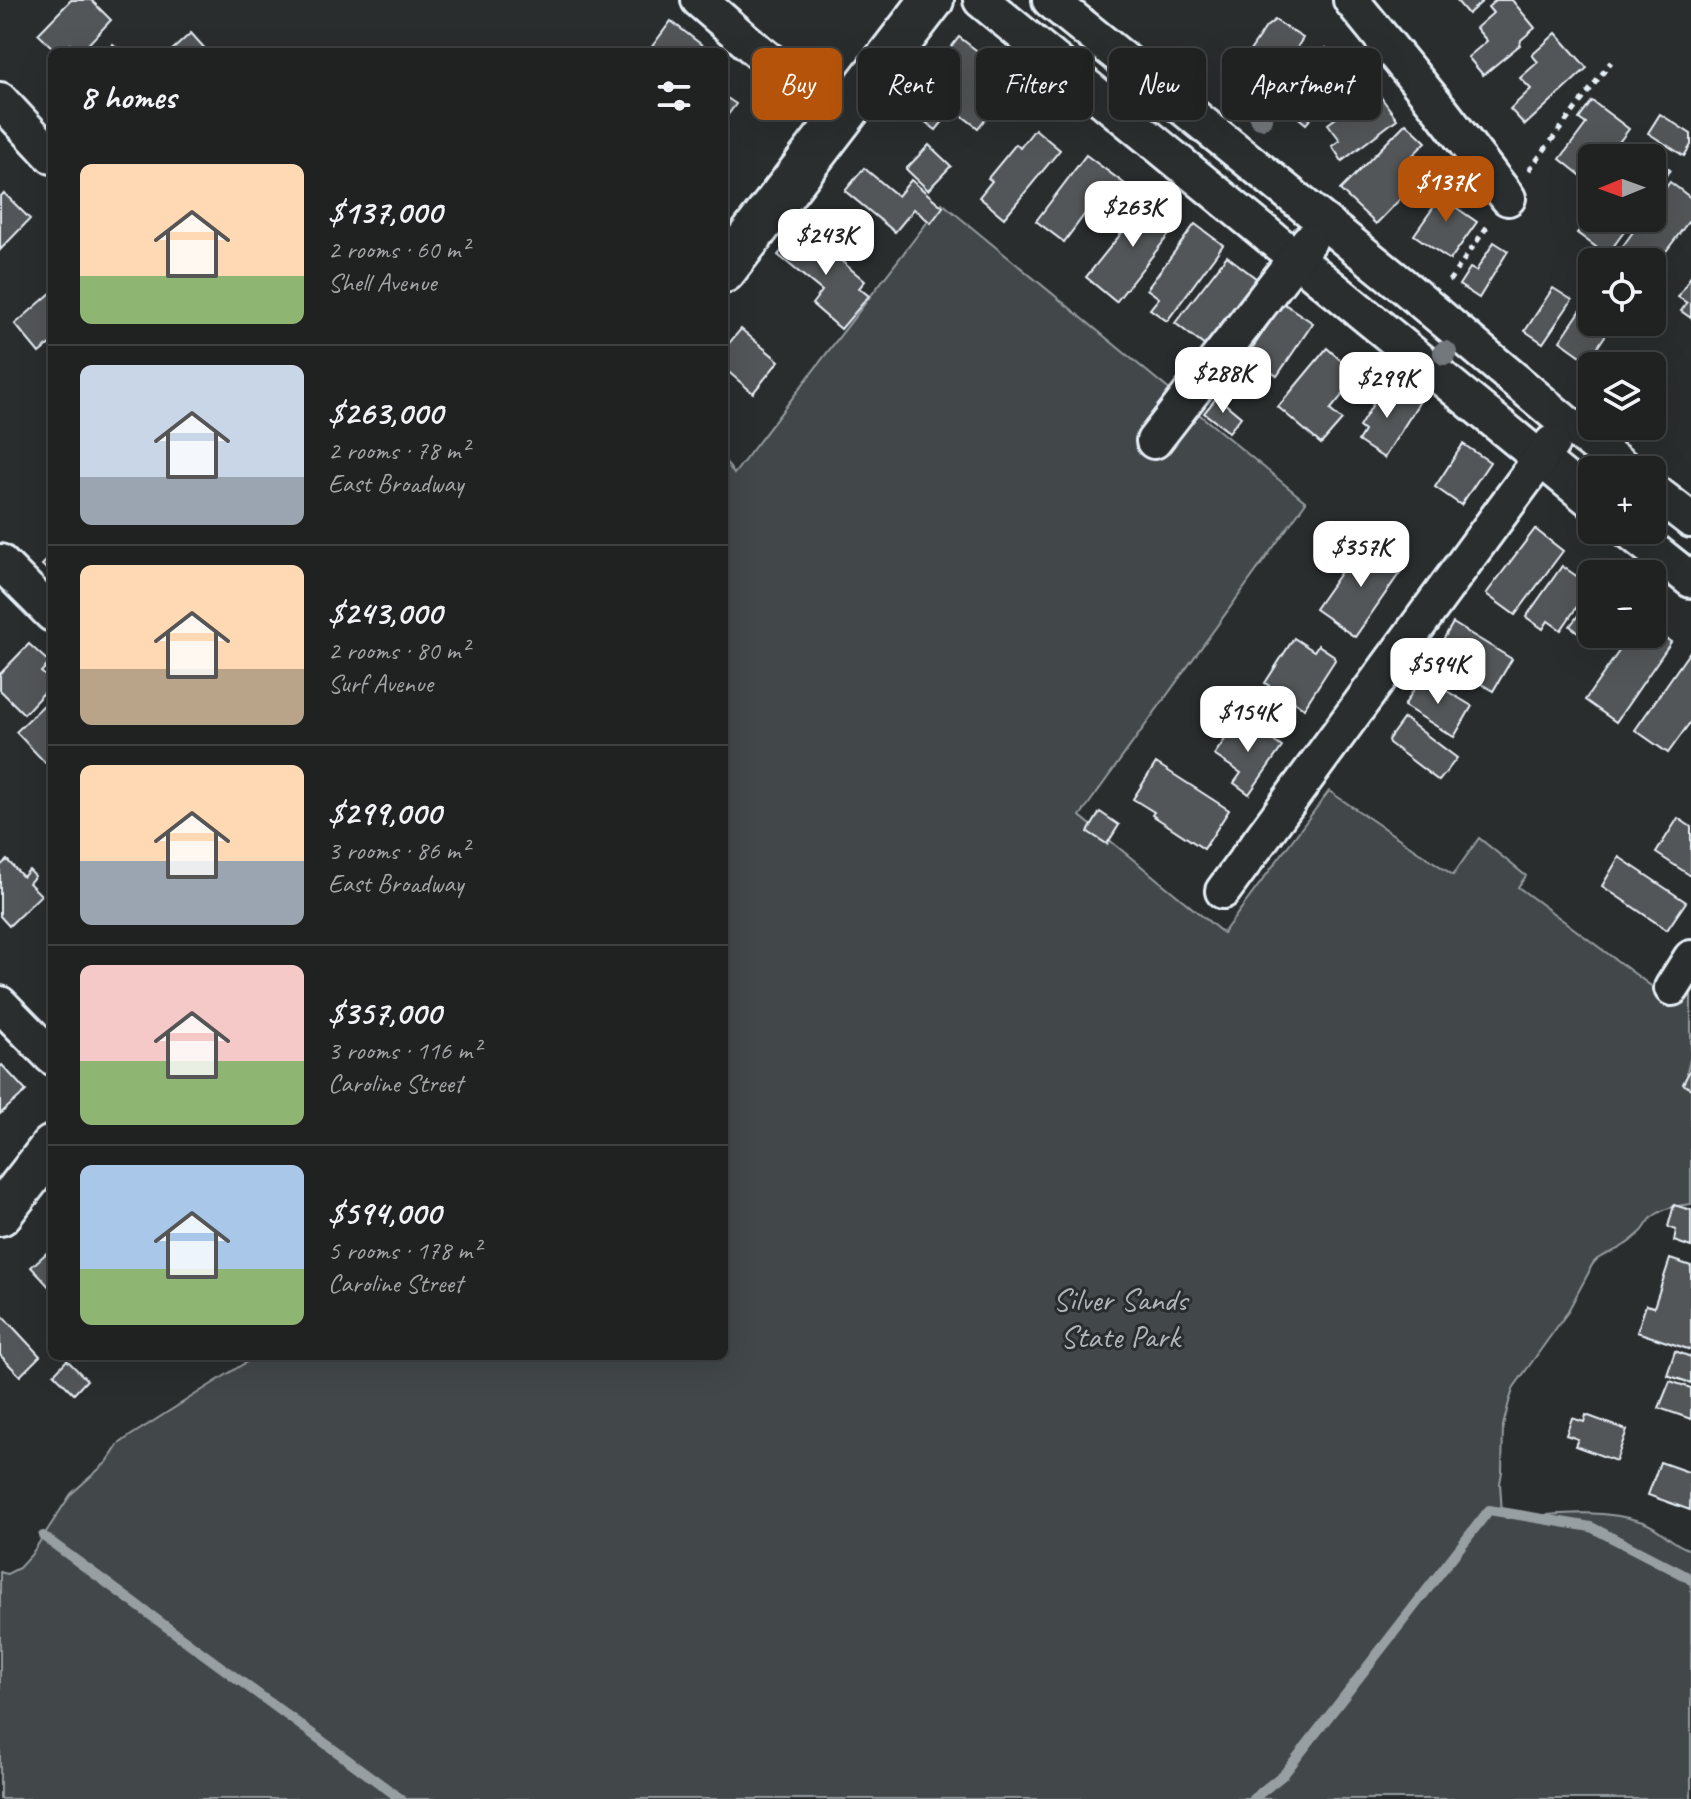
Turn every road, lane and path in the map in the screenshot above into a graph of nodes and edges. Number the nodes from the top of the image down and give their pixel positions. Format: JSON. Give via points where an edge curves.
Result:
{"nodes":[{"id":1,"x":699,"y":0,"type":"edge"},
{"id":2,"x":932,"y":0,"type":"edge"},
{"id":3,"x":981,"y":0,"type":"edge"},
{"id":4,"x":1050,"y":0,"type":"edge"},
{"id":5,"x":1351,"y":0,"type":"edge"},
{"id":6,"x":754,"y":48,"type":"edge"},
{"id":7,"x":0,"y":100,"type":"edge"},
{"id":8,"x":842,"y":116,"type":"edge"},
{"id":9,"x":839,"y":120,"type":"edge"},
{"id":10,"x":48,"y":152,"type":"edge"},
{"id":11,"x":1508,"y":198,"type":"dead end"},
{"id":12,"x":1324,"y":221,"type":"junction"},
{"id":13,"x":1295,"y":258,"type":"junction"},
{"id":14,"x":728,"y":266,"type":"edge"},
{"id":15,"x":1566,"y":423,"type":"junction"},
{"id":16,"x":1154,"y":441,"type":"dead end"},
{"id":17,"x":1609,"y":456,"type":"edge"},
{"id":18,"x":1539,"y":459,"type":"junction"},
{"id":19,"x":1578,"y":490,"type":"edge"},
{"id":20,"x":1666,"y":501,"type":"edge"},
{"id":21,"x":1691,"y":520,"type":"edge"},
{"id":22,"x":1646,"y":544,"type":"edge"},
{"id":23,"x":0,"y":562,"type":"edge"},
{"id":24,"x":1691,"y":580,"type":"edge"},
{"id":25,"x":48,"y":610,"type":"edge"},
{"id":26,"x":1223,"y":891,"type":"dead end"},
{"id":27,"x":1691,"y":958,"type":"edge"},
{"id":28,"x":1672,"y":988,"type":"dead end"},
{"id":29,"x":0,"y":1004,"type":"edge"},
{"id":30,"x":48,"y":1053,"type":"edge"},
{"id":31,"x":48,"y":1152,"type":"edge"},
{"id":32,"x":0,"y":1214,"type":"edge"}],
"edges":[{"from":1,"to":6,"type":"street"},
{"from":2,"to":8,"type":"street"},
{"from":3,"to":13,"type":"street"},
{"from":4,"to":12,"type":"street"},
{"from":5,"to":11,"type":"street"},
{"from":7,"to":10,"type":"street"},
{"from":9,"to":14,"type":"street"},
{"from":12,"to":13,"type":"street"},
{"from":12,"to":15,"type":"street"},
{"from":13,"to":16,"type":"street"},
{"from":13,"to":18,"type":"street"},
{"from":15,"to":17,"type":"street"},
{"from":15,"to":18,"type":"street"},
{"from":18,"to":19,"type":"street"},
{"from":18,"to":26,"type":"street"},
{"from":20,"to":21,"type":"street"},
{"from":22,"to":24,"type":"street"},
{"from":23,"to":25,"type":"street"},
{"from":27,"to":28,"type":"street"},
{"from":29,"to":30,"type":"street"},
{"from":31,"to":32,"type":"street"}]}
